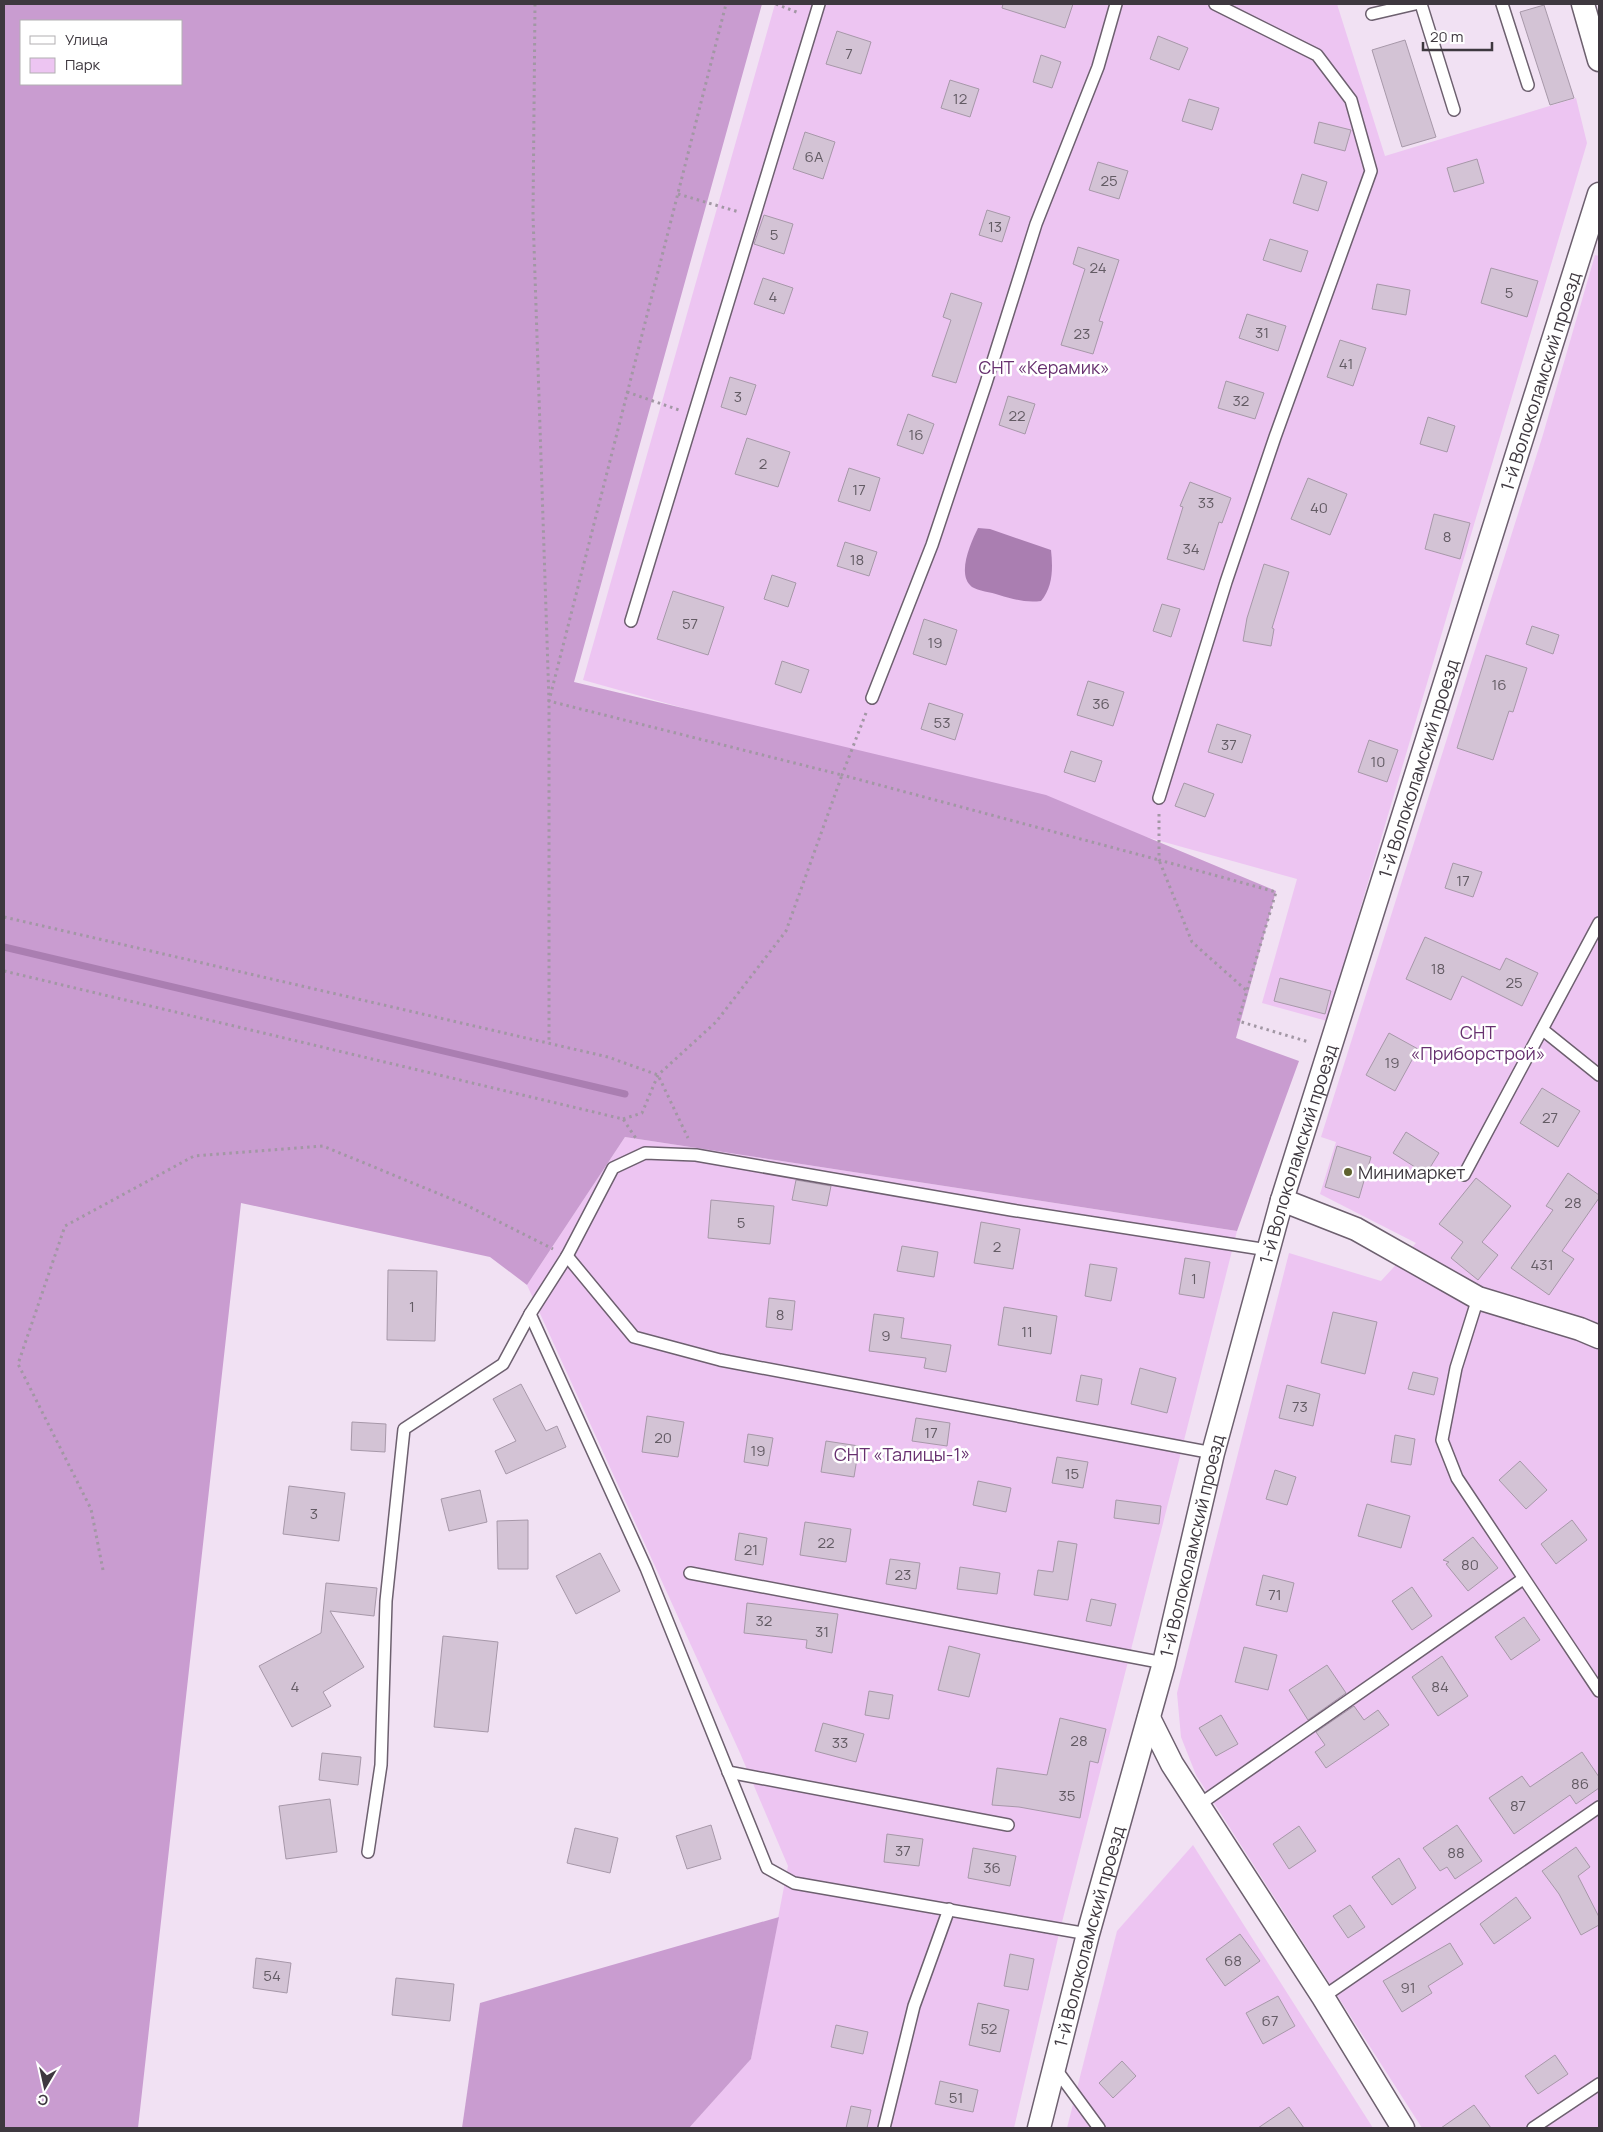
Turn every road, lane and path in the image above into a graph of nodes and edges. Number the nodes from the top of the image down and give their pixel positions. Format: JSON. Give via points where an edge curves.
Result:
{"nodes":[{"id":1,"x":535,"y":4,"type":"edge"},
{"id":2,"x":726,"y":4,"type":"edge"},
{"id":3,"x":776,"y":4,"type":"edge"},
{"id":4,"x":819,"y":4,"type":"edge"},
{"id":5,"x":1116,"y":4,"type":"edge"},
{"id":6,"x":1215,"y":4,"type":"edge"},
{"id":7,"x":1415,"y":4,"type":"edge"},
{"id":8,"x":1421,"y":4,"type":"edge"},
{"id":9,"x":1502,"y":4,"type":"edge"},
{"id":10,"x":1583,"y":4,"type":"edge"},
{"id":11,"x":1372,"y":14,"type":"dead end"},
{"id":12,"x":814,"y":19,"type":"junction"},
{"id":13,"x":1599,"y":60,"type":"edge"},
{"id":14,"x":1528,"y":85,"type":"dead end"},
{"id":15,"x":1454,"y":110,"type":"dead end"},
{"id":16,"x":678,"y":194,"type":"junction"},
{"id":17,"x":1599,"y":194,"type":"edge"},
{"id":18,"x":754,"y":216,"type":"junction"},
{"id":19,"x":627,"y":392,"type":"junction"},
{"id":20,"x":694,"y":415,"type":"junction"},
{"id":21,"x":631,"y":621,"type":"dead end"},
{"id":22,"x":872,"y":698,"type":"joint"},
{"id":23,"x":549,"y":701,"type":"junction"},
{"id":24,"x":842,"y":775,"type":"junction"},
{"id":25,"x":1159,"y":798,"type":"joint"},
{"id":26,"x":1159,"y":860,"type":"junction"},
{"id":27,"x":4,"y":917,"type":"edge"},
{"id":28,"x":1599,"y":923,"type":"edge"},
{"id":29,"x":4,"y":971,"type":"edge"},
{"id":30,"x":1247,"y":991,"type":"junction"},
{"id":31,"x":1543,"y":1030,"type":"junction"},
{"id":32,"x":549,"y":1044,"type":"junction"},
{"id":33,"x":1331,"y":1048,"type":"junction"},
{"id":34,"x":658,"y":1075,"type":"junction"},
{"id":35,"x":1599,"y":1075,"type":"edge"},
{"id":36,"x":623,"y":1119,"type":"junction"},
{"id":37,"x":645,"y":1153,"type":"junction"},
{"id":38,"x":696,"y":1155,"type":"junction"},
{"id":39,"x":1464,"y":1175,"type":"dead end"},
{"id":40,"x":1282,"y":1200,"type":"junction"},
{"id":41,"x":1268,"y":1250,"type":"junction"},
{"id":42,"x":567,"y":1256,"type":"junction"},
{"id":43,"x":1478,"y":1298,"type":"junction"},
{"id":44,"x":530,"y":1314,"type":"junction"},
{"id":45,"x":1599,"y":1337,"type":"edge"},
{"id":46,"x":1213,"y":1453,"type":"junction"},
{"id":47,"x":103,"y":1570,"type":"dead end"},
{"id":48,"x":690,"y":1573,"type":"dead end"},
{"id":49,"x":1523,"y":1579,"type":"junction"},
{"id":50,"x":1164,"y":1663,"type":"junction"},
{"id":51,"x":1599,"y":1690,"type":"edge"},
{"id":52,"x":1149,"y":1718,"type":"junction"},
{"id":53,"x":728,"y":1772,"type":"junction"},
{"id":54,"x":1200,"y":1804,"type":"junction"},
{"id":55,"x":1599,"y":1807,"type":"edge"},
{"id":56,"x":1008,"y":1825,"type":"dead end"},
{"id":57,"x":368,"y":1852,"type":"dead end"},
{"id":58,"x":949,"y":1909,"type":"junction"},
{"id":59,"x":1088,"y":1934,"type":"junction"},
{"id":60,"x":1322,"y":1997,"type":"junction"},
{"id":61,"x":1055,"y":2068,"type":"junction"},
{"id":62,"x":1599,"y":2084,"type":"edge"},
{"id":63,"x":884,"y":2128,"type":"edge"},
{"id":64,"x":1040,"y":2128,"type":"edge"},
{"id":65,"x":1099,"y":2128,"type":"edge"},
{"id":66,"x":1403,"y":2128,"type":"edge"},
{"id":67,"x":1533,"y":2128,"type":"edge"}],
"edges":[{"from":1,"to":23,"type":"path","via":[[533,215]]},
{"from":2,"to":16,"type":"path"},
{"from":3,"to":12,"type":"path"},
{"from":4,"to":12,"type":"lane"},
{"from":5,"to":22,"type":"lane","via":[[1098,68],[1036,224],[932,544]]},
{"from":6,"to":25,"type":"lane","via":[[1317,55],[1351,100],[1371,170],[1274,437]]},
{"from":7,"to":11,"type":"lane"},
{"from":8,"to":15,"type":"lane"},
{"from":9,"to":14,"type":"lane"},
{"from":10,"to":13,"type":"street"},
{"from":12,"to":18,"type":"lane"},
{"from":16,"to":18,"type":"path"},
{"from":16,"to":19,"type":"path"},
{"from":17,"to":33,"type":"street","name":"1-й Волоколамский проезд"},
{"from":18,"to":20,"type":"lane"},
{"from":19,"to":20,"type":"path"},
{"from":19,"to":23,"type":"path"},
{"from":20,"to":21,"type":"lane"},
{"from":22,"to":24,"type":"path"},
{"from":23,"to":24,"type":"path"},
{"from":23,"to":32,"type":"path"},
{"from":24,"to":26,"type":"path"},
{"from":24,"to":34,"type":"path","via":[[786,930],[716,1022]]},
{"from":25,"to":26,"type":"path"},
{"from":26,"to":30,"type":"path","via":[[1192,942]]},
{"from":26,"to":30,"type":"path","via":[[1276,892]]},
{"from":27,"to":32,"type":"path"},
{"from":28,"to":31,"type":"lane"},
{"from":29,"to":36,"type":"path"},
{"from":30,"to":33,"type":"path","via":[[1238,1021]]},
{"from":31,"to":35,"type":"lane"},
{"from":31,"to":39,"type":"lane"},
{"from":32,"to":34,"type":"path","via":[[608,1057]]},
{"from":33,"to":40,"type":"street","name":"1-й Волоколамский проезд"},
{"from":34,"to":36,"type":"path","via":[[642,1112]]},
{"from":34,"to":38,"type":"path"},
{"from":36,"to":37,"type":"path"},
{"from":37,"to":38,"type":"lane"},
{"from":37,"to":42,"type":"lane","via":[[613,1168]]},
{"from":38,"to":41,"type":"lane","via":[[1011,1210]]},
{"from":40,"to":41,"type":"street","name":"1-й Волоколамский проезд"},
{"from":40,"to":43,"type":"street","via":[[1356,1230]]},
{"from":41,"to":46,"type":"street","name":"1-й Волоколамский проезд"},
{"from":42,"to":44,"type":"lane"},
{"from":42,"to":46,"type":"lane","via":[[634,1337],[720,1360]]},
{"from":42,"to":47,"type":"path","via":[[466,1205],[323,1146],[194,1156],[65,1226],[18,1364],[91,1509]]},
{"from":43,"to":45,"type":"street"},
{"from":43,"to":49,"type":"lane","via":[[1456,1368],[1442,1440],[1457,1478]]},
{"from":44,"to":53,"type":"lane","via":[[646,1568]]},
{"from":44,"to":57,"type":"lane","via":[[503,1364],[404,1429],[386,1601],[381,1765]]},
{"from":46,"to":50,"type":"street","name":"1-й Волоколамский проезд"},
{"from":48,"to":50,"type":"lane"},
{"from":49,"to":51,"type":"lane"},
{"from":49,"to":54,"type":"lane"},
{"from":50,"to":52,"type":"street","name":"1-й Волоколамский проезд"},
{"from":52,"to":54,"type":"street","via":[[1172,1764]]},
{"from":52,"to":59,"type":"street","name":"1-й Волоколамский проезд"},
{"from":53,"to":56,"type":"lane"},
{"from":53,"to":58,"type":"lane","via":[[767,1868],[794,1882]]},
{"from":54,"to":60,"type":"street"},
{"from":55,"to":60,"type":"lane"},
{"from":58,"to":59,"type":"lane"},
{"from":58,"to":63,"type":"lane","via":[[914,2006]]},
{"from":59,"to":61,"type":"street","name":"1-й Волоколамский проезд"},
{"from":60,"to":66,"type":"street"},
{"from":61,"to":64,"type":"street","name":"1-й Волоколамский проезд"},
{"from":61,"to":65,"type":"lane"},
{"from":62,"to":67,"type":"lane"}]}
